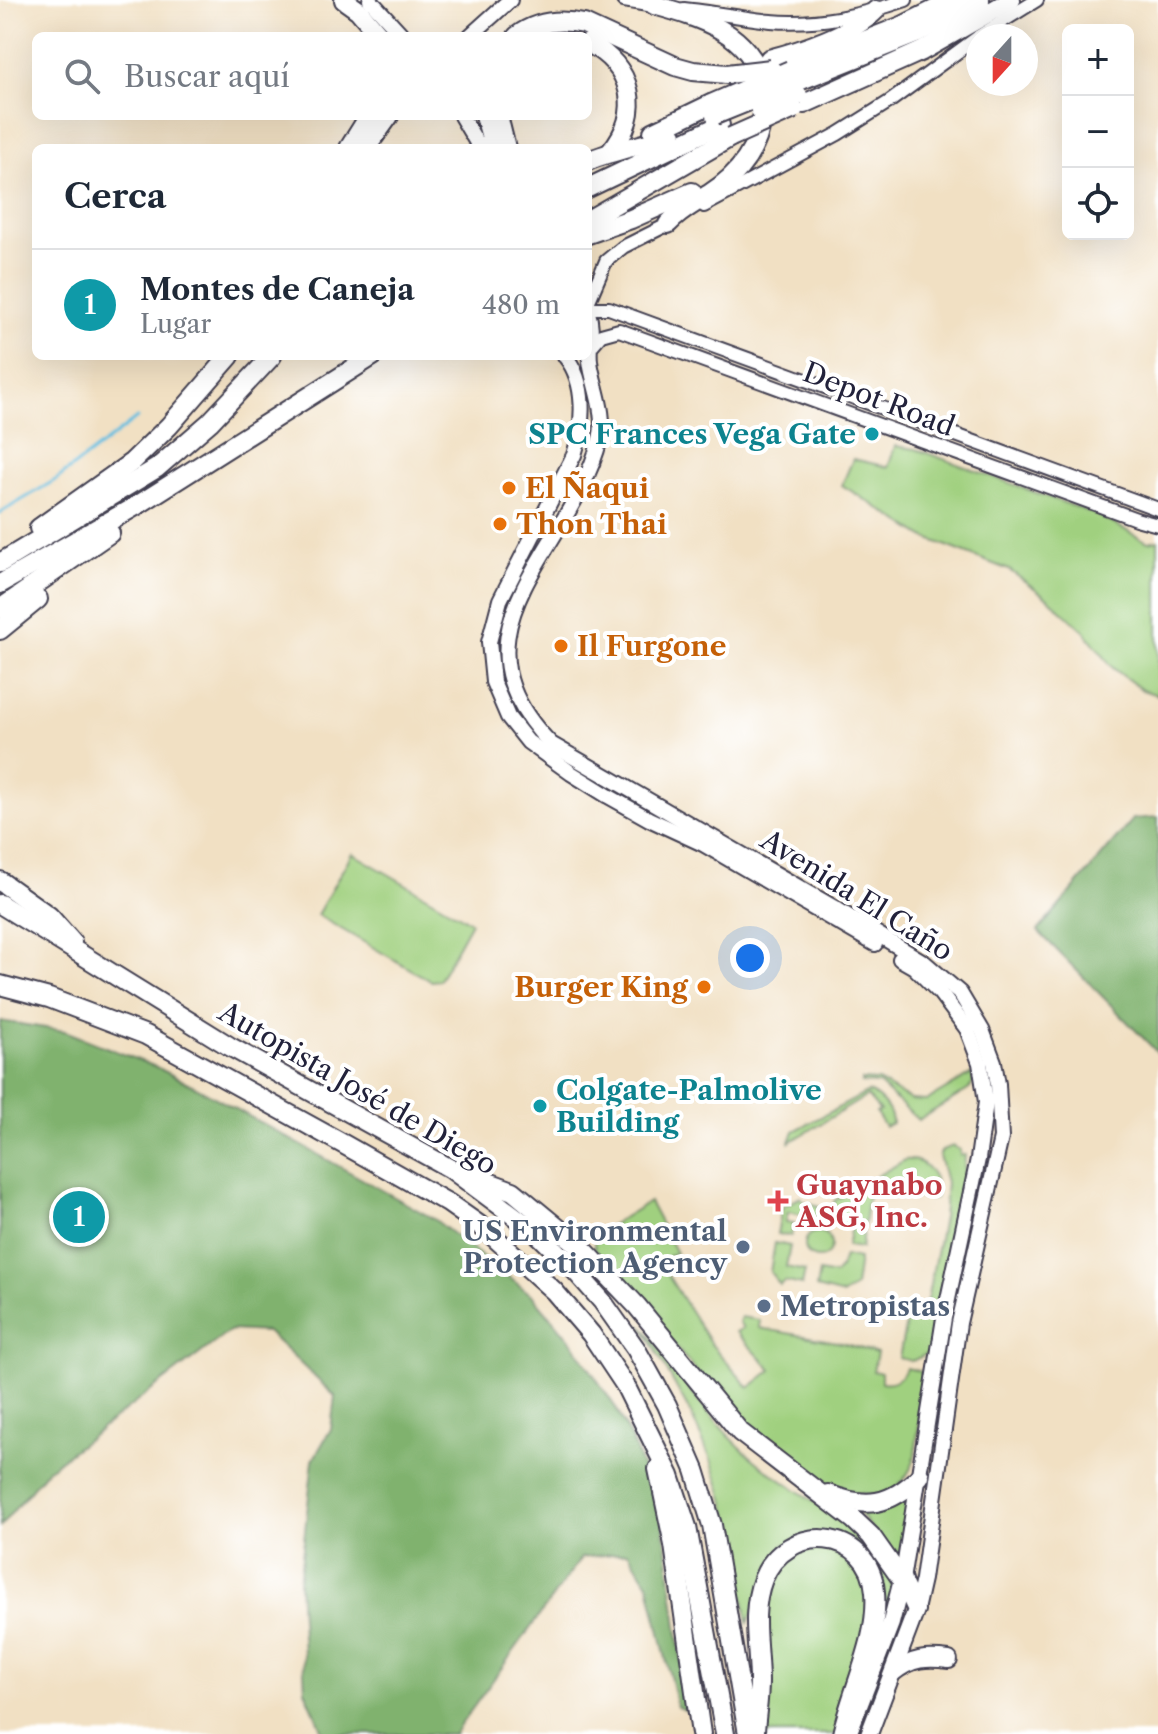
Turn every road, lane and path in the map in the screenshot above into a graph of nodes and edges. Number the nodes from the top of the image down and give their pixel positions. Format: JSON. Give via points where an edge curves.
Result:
{"nodes":[{"id":1,"x":344,"y":0,"type":"edge"},
{"id":2,"x":370,"y":0,"type":"edge"},
{"id":3,"x":510,"y":0,"type":"edge"},
{"id":4,"x":624,"y":0,"type":"edge"},
{"id":5,"x":906,"y":0,"type":"edge"},
{"id":6,"x":954,"y":0,"type":"edge"},
{"id":7,"x":980,"y":0,"type":"edge"},
{"id":8,"x":1011,"y":0,"type":"edge"},
{"id":9,"x":1037,"y":0,"type":"edge"},
{"id":10,"x":654,"y":5,"type":"junction"},
{"id":11,"x":876,"y":10,"type":"junction"},
{"id":12,"x":998,"y":24,"type":"edge"},
{"id":13,"x":377,"y":32,"type":"edge"},
{"id":14,"x":399,"y":32,"type":"edge"},
{"id":15,"x":474,"y":32,"type":"edge"},
{"id":16,"x":525,"y":32,"type":"edge"},
{"id":17,"x":966,"y":45,"type":"edge"},
{"id":18,"x":592,"y":46,"type":"edge"},
{"id":19,"x":733,"y":68,"type":"junction"},
{"id":20,"x":796,"y":88,"type":"junction"},
{"id":21,"x":368,"y":120,"type":"edge"},
{"id":22,"x":386,"y":120,"type":"edge"},
{"id":23,"x":463,"y":120,"type":"edge"},
{"id":24,"x":486,"y":120,"type":"edge"},
{"id":25,"x":499,"y":120,"type":"edge"},
{"id":26,"x":719,"y":120,"type":"junction"},
{"id":27,"x":364,"y":144,"type":"edge"},
{"id":28,"x":366,"y":144,"type":"edge"},
{"id":29,"x":478,"y":144,"type":"edge"},
{"id":30,"x":493,"y":144,"type":"edge"},
{"id":31,"x":505,"y":144,"type":"edge"},
{"id":32,"x":753,"y":149,"type":"junction"},
{"id":33,"x":611,"y":151,"type":"junction"},
{"id":34,"x":592,"y":159,"type":"edge"},
{"id":35,"x":592,"y":186,"type":"edge"},
{"id":36,"x":592,"y":217,"type":"edge"},
{"id":37,"x":668,"y":224,"type":"junction"},
{"id":38,"x":592,"y":233,"type":"edge"},
{"id":39,"x":592,"y":298,"type":"edge"},
{"id":40,"x":592,"y":308,"type":"edge"},
{"id":41,"x":592,"y":346,"type":"edge"},
{"id":42,"x":227,"y":360,"type":"edge"},
{"id":43,"x":268,"y":360,"type":"edge"},
{"id":44,"x":367,"y":360,"type":"edge"},
{"id":45,"x":568,"y":360,"type":"edge"},
{"id":46,"x":591,"y":360,"type":"edge"},
{"id":47,"x":141,"y":503,"type":"junction"},
{"id":48,"x":1158,"y":509,"type":"edge"},
{"id":49,"x":1158,"y":525,"type":"edge"},
{"id":50,"x":8,"y":558,"type":"edge"},
{"id":51,"x":0,"y":584,"type":"edge"},
{"id":52,"x":0,"y":598,"type":"edge"},
{"id":53,"x":0,"y":609,"type":"edge"},
{"id":54,"x":0,"y":622,"type":"edge"},
{"id":55,"x":0,"y":630,"type":"edge"},
{"id":56,"x":0,"y":881,"type":"edge"},
{"id":57,"x":0,"y":904,"type":"edge"},
{"id":58,"x":88,"y":959,"type":"junction"},
{"id":59,"x":0,"y":985,"type":"edge"},
{"id":60,"x":451,"y":1169,"type":"junction"},
{"id":61,"x":653,"y":1443,"type":"junction"},
{"id":62,"x":920,"y":1476,"type":"junction"},
{"id":63,"x":807,"y":1485,"type":"junction"},
{"id":64,"x":902,"y":1580,"type":"junction"},
{"id":65,"x":916,"y":1610,"type":"junction"},
{"id":66,"x":949,"y":1660,"type":"dead end"},
{"id":67,"x":893,"y":1673,"type":"junction"},
{"id":68,"x":701,"y":1734,"type":"edge"},
{"id":69,"x":725,"y":1734,"type":"edge"},
{"id":70,"x":748,"y":1734,"type":"edge"},
{"id":71,"x":755,"y":1734,"type":"edge"},
{"id":72,"x":845,"y":1734,"type":"edge"},
{"id":73,"x":869,"y":1734,"type":"edge"}],
"edges":[{"from":1,"to":13,"type":"highway"},
{"from":2,"to":14,"type":"main road"},
{"from":3,"to":15,"type":"main road"},
{"from":4,"to":10,"type":"main road"},
{"from":5,"to":11,"type":"street"},
{"from":6,"to":20,"type":"highway"},
{"from":7,"to":20,"type":"highway"},
{"from":8,"to":20,"type":"highway","via":[[922,51],[827,95]]},
{"from":9,"to":12,"type":"street"},
{"from":10,"to":11,"type":"street","via":[[774,21],[826,21]]},
{"from":10,"to":32,"type":"highway","via":[[727,32],[753,59],[764,98]]},
{"from":11,"to":19,"type":"highway","via":[[852,27]]},
{"from":16,"to":19,"type":"highway","via":[[556,21],[584,24],[684,69]]},
{"from":17,"to":37,"type":"street","via":[[876,110]]},
{"from":18,"to":33,"type":"highway","via":[[613,61],[629,90],[628,123]]},
{"from":19,"to":20,"type":"highway","bridge":true,"via":[[775,68]]},
{"from":20,"to":26,"type":"highway","bridge":true},
{"from":20,"to":26,"type":"highway","bridge":true},
{"from":21,"to":27,"type":"highway"},
{"from":22,"to":28,"type":"highway"},
{"from":23,"to":29,"type":"main road"},
{"from":24,"to":30,"type":"highway"},
{"from":25,"to":31,"type":"highway"},
{"from":26,"to":33,"type":"highway"},
{"from":26,"to":35,"type":"highway"},
{"from":26,"to":36,"type":"highway"},
{"from":32,"to":37,"type":"highway","via":[[733,177]]},
{"from":32,"to":38,"type":"highway","via":[[711,183]]},
{"from":33,"to":34,"type":"highway"},
{"from":37,"to":39,"type":"street","via":[[606,261]]},
{"from":40,"to":48,"type":"street","name":"Depot Road","via":[[609,308]]},
{"from":41,"to":49,"type":"street","name":"Depot Road","via":[[601,335],[619,330]]},
{"from":42,"to":50,"type":"highway","via":[[132,462],[42,526]]},
{"from":43,"to":50,"type":"highway","via":[[157,468]]},
{"from":44,"to":47,"type":"highway"},
{"from":45,"to":62,"type":"main road","name":"Avenida El Caño","via":[[580,392],[580,437],[492,625],[493,682],[508,717],[528,742],[571,773],[914,967],[955,1010],[976,1049],[986,1110],[944,1318]]},
{"from":46,"to":65,"type":"main road","name":"Avenida El Caño","via":[[601,435],[587,474],[513,610],[507,660],[517,700],[551,744],[938,972],[973,1012],[994,1062],[1001,1138],[959,1323]]},
{"from":47,"to":51,"type":"highway"},
{"from":47,"to":52,"type":"highway"},
{"from":47,"to":53,"type":"highway","via":[[114,530]]},
{"from":54,"to":55,"type":"highway","via":[[38,599]]},
{"from":56,"to":58,"type":"highway","via":[[49,916]]},
{"from":57,"to":58,"type":"highway","name":"Autopista José de Diego"},
{"from":58,"to":60,"type":"highway","name":"Autopista José de Diego","via":[[229,1046]]},
{"from":59,"to":61,"type":"highway","name":"Autopista José de Diego","via":[[146,1035],[448,1203],[518,1256],[591,1334],[625,1385]]},
{"from":60,"to":63,"type":"highway","via":[[513,1191],[547,1216],[629,1296],[740,1432]]},
{"from":60,"to":70,"type":"highway","name":"Autopista José de Diego","via":[[537,1233],[571,1266],[636,1349],[667,1405],[705,1496]]},
{"from":61,"to":68,"type":"highway","via":[[674,1545]]},
{"from":61,"to":69,"type":"highway","name":"Autopista José de Diego","via":[[687,1527]]},
{"from":62,"to":63,"type":"highway","via":[[875,1503],[847,1501]]},
{"from":62,"to":64,"type":"main road","name":"Avenida El Caño"},
{"from":63,"to":64,"type":"highway","via":[[871,1536]]},
{"from":64,"to":65,"type":"highway"},
{"from":64,"to":72,"type":"highway","name":"Avenida El Caño","via":[[891,1623]]},
{"from":65,"to":67,"type":"highway","name":"Avenida El Caño"},
{"from":66,"to":67,"type":"highway","via":[[925,1657]]},
{"from":67,"to":73,"type":"highway","name":"Avenida El Caño"},
{"from":71,"to":72,"type":"highway","via":[[757,1609],[764,1579],[791,1545],[824,1539],[861,1556],[875,1589]]}]}
